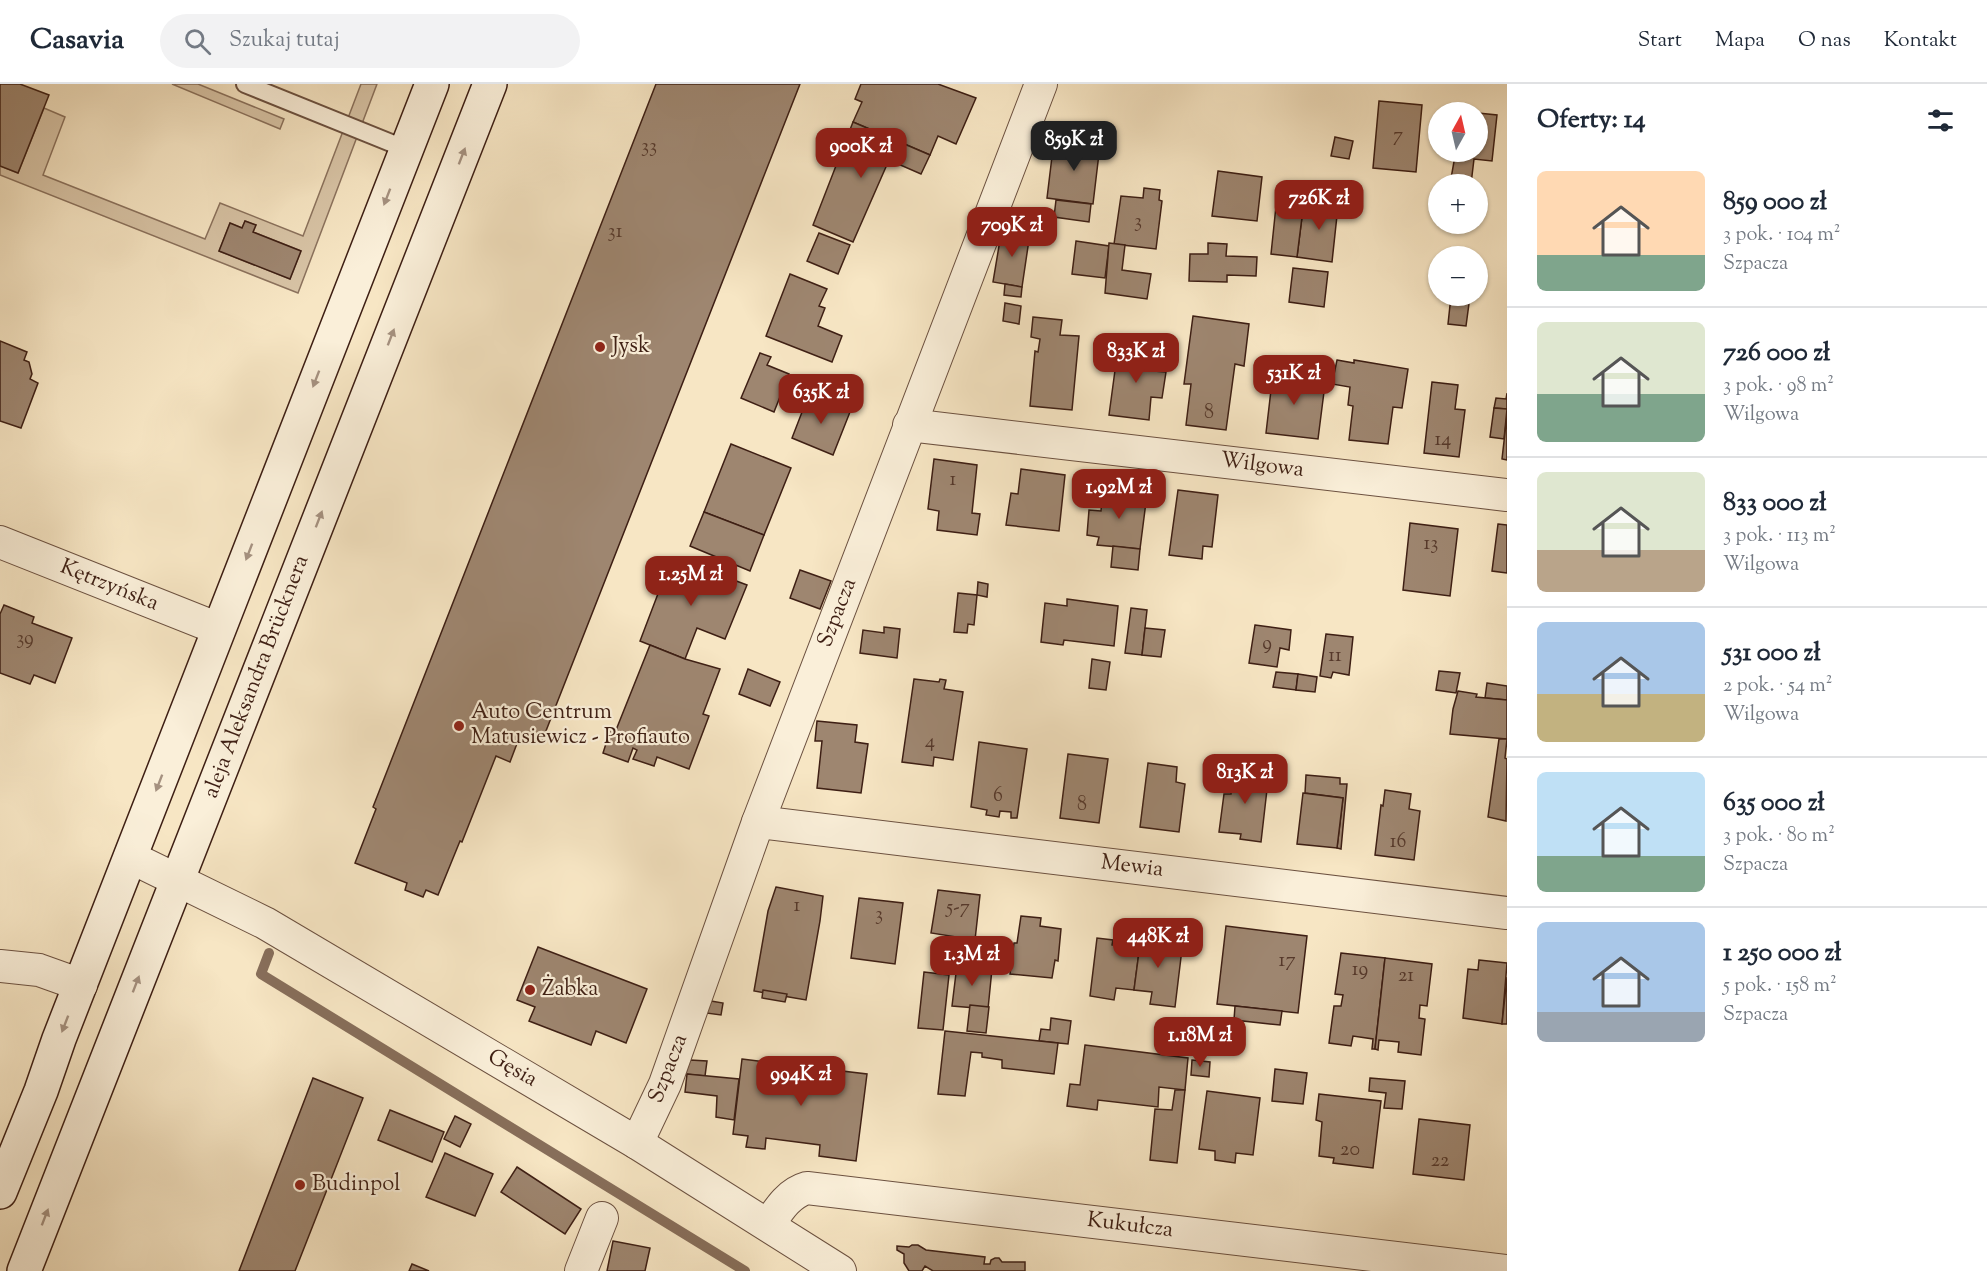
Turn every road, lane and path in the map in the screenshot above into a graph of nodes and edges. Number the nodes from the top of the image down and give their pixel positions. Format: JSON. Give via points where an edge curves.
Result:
{"nodes":[{"id":1,"x":245,"y":84,"type":"edge"},
{"id":2,"x":432,"y":84,"type":"edge"},
{"id":3,"x":490,"y":84,"type":"edge"},
{"id":4,"x":1041,"y":84,"type":"edge"},
{"id":5,"x":406,"y":148,"type":"junction"},
{"id":6,"x":909,"y":425,"type":"junction"},
{"id":7,"x":1507,"y":495,"type":"edge"},
{"id":8,"x":0,"y":542,"type":"edge"},
{"id":9,"x":219,"y":629,"type":"junction"},
{"id":10,"x":758,"y":822,"type":"junction"},
{"id":11,"x":130,"y":857,"type":"junction"},
{"id":12,"x":178,"y":879,"type":"junction"},
{"id":13,"x":1507,"y":913,"type":"edge"},
{"id":14,"x":0,"y":966,"type":"edge"},
{"id":15,"x":81,"y":985,"type":"junction"},
{"id":16,"x":637,"y":1143,"type":"junction"},
{"id":17,"x":0,"y":1192,"type":"edge"},
{"id":18,"x":602,"y":1218,"type":"dead end"},
{"id":19,"x":769,"y":1224,"type":"junction"},
{"id":20,"x":24,"y":1271,"type":"edge"},
{"id":21,"x":581,"y":1271,"type":"edge"},
{"id":22,"x":840,"y":1271,"type":"edge"},
{"id":23,"x":1507,"y":1271,"type":"edge"}],
"edges":[{"from":1,"to":5,"type":"lane"},
{"from":2,"to":5,"type":"main road"},
{"from":12,"to":3,"type":"main road","name":"aleja Aleksandra Brücknera","one_way":true},
{"from":4,"to":6,"type":"street","name":"Szpacza"},
{"from":5,"to":9,"type":"main road","one_way":true},
{"from":6,"to":7,"type":"street","name":"Wilgowa"},
{"from":6,"to":10,"type":"street","name":"Szpacza"},
{"from":8,"to":9,"type":"street","name":"Kętrzyńska"},
{"from":9,"to":11,"type":"main road","one_way":true},
{"from":10,"to":13,"type":"street","name":"Mewia"},
{"from":10,"to":16,"type":"street","name":"Szpacza","via":[[665,1084]]},
{"from":11,"to":12,"type":"street","name":"Gęsia"},
{"from":11,"to":15,"type":"main road"},
{"from":12,"to":16,"type":"street","name":"Gęsia","via":[[265,923]]},
{"from":20,"to":12,"type":"main road","name":"aleja Aleksandra Brücknera","one_way":true},
{"from":14,"to":15,"type":"street","via":[[39,970]]},
{"from":15,"to":17,"type":"main road","one_way":true},
{"from":16,"to":19,"type":"street","name":"Gęsia"},
{"from":18,"to":21,"type":"street"},
{"from":19,"to":22,"type":"street","name":"Gęsia"},
{"from":19,"to":23,"type":"street","name":"Kukułcza","via":[[790,1197],[807,1188]]}]}
